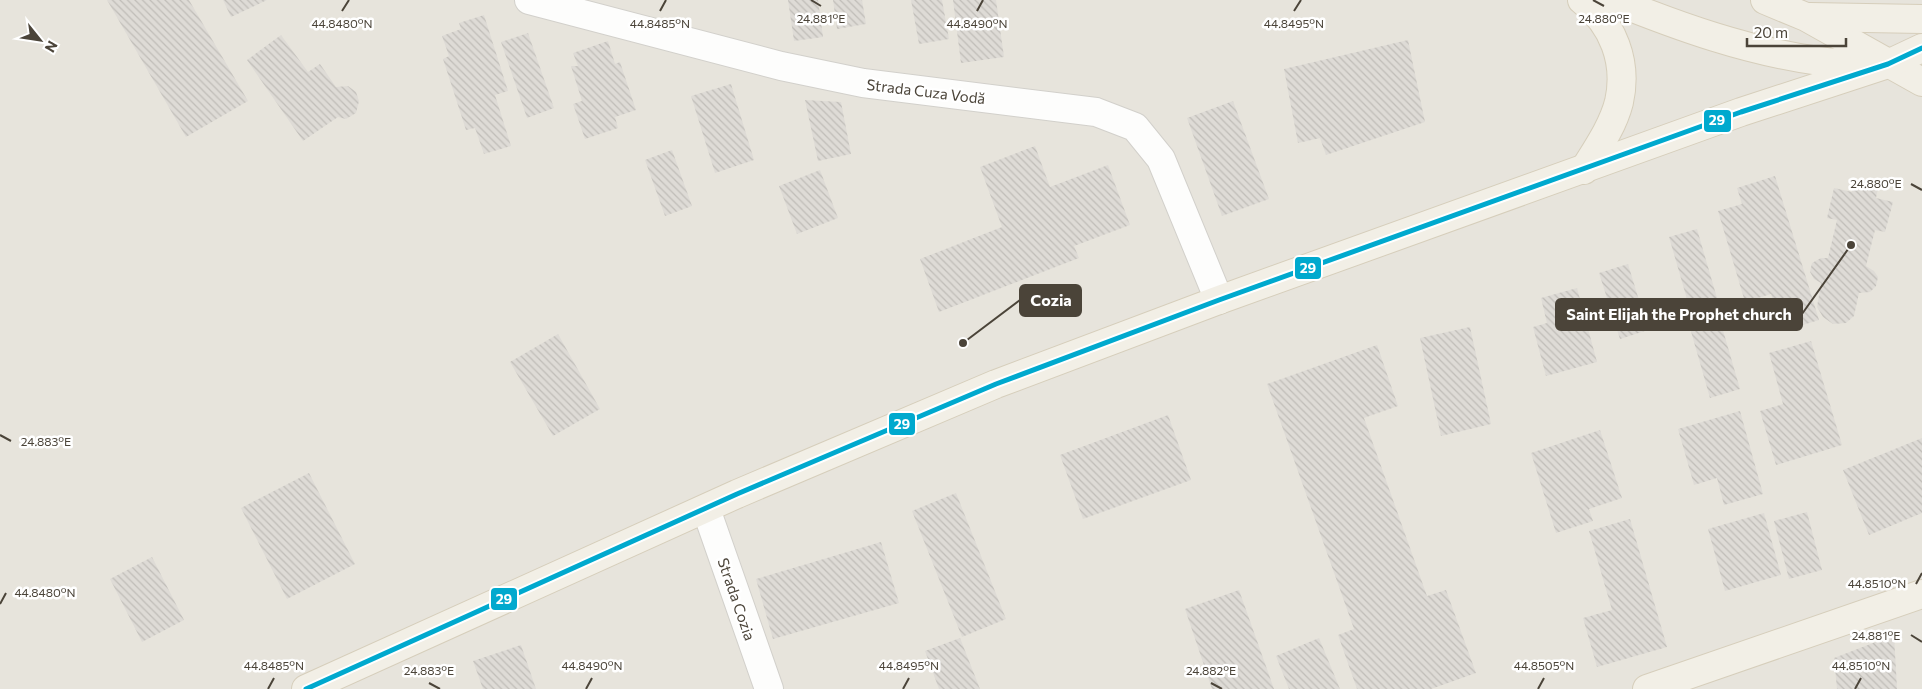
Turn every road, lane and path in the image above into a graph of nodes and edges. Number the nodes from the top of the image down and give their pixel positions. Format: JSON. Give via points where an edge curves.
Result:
{"nodes":[{"id":1,"x":529,"y":0,"type":"edge"},
{"id":2,"x":1582,"y":0,"type":"edge"},
{"id":3,"x":1613,"y":0,"type":"edge"},
{"id":4,"x":1765,"y":0,"type":"edge"},
{"id":5,"x":1806,"y":17,"type":"junction"},
{"id":6,"x":1922,"y":19,"type":"edge"},
{"id":7,"x":1922,"y":48,"type":"edge"},
{"id":8,"x":1888,"y":64,"type":"junction"},
{"id":9,"x":1922,"y":82,"type":"edge"},
{"id":10,"x":1584,"y":170,"type":"junction"},
{"id":11,"x":1219,"y":300,"type":"junction"},
{"id":12,"x":706,"y":509,"type":"junction"},
{"id":13,"x":1922,"y":594,"type":"edge"},
{"id":14,"x":306,"y":689,"type":"edge"},
{"id":15,"x":769,"y":689,"type":"edge"},
{"id":16,"x":1647,"y":689,"type":"edge"}],
"edges":[{"from":1,"to":11,"type":"street","name":"Strada Cuza Vodă","via":[[781,66],[864,83],[1096,112],[1135,127],[1161,159]]},
{"from":2,"to":10,"type":"main road","via":[[1606,24],[1618,48],[1622,73],[1619,102],[1606,134]]},
{"from":3,"to":8,"type":"main road","via":[[1682,27],[1753,49],[1821,62]]},
{"from":4,"to":5,"type":"main road"},
{"from":5,"to":6,"type":"main road"},
{"from":5,"to":8,"type":"main road"},
{"from":7,"to":8,"type":"main road"},
{"from":8,"to":9,"type":"main road"},
{"from":8,"to":10,"type":"main road","via":[[1741,112]]},
{"from":10,"to":11,"type":"main road"},
{"from":11,"to":12,"type":"main road","via":[[996,384]]},
{"from":12,"to":14,"type":"main road"},
{"from":12,"to":15,"type":"street","name":"Strada Cozia"},
{"from":13,"to":16,"type":"main road"}]}
